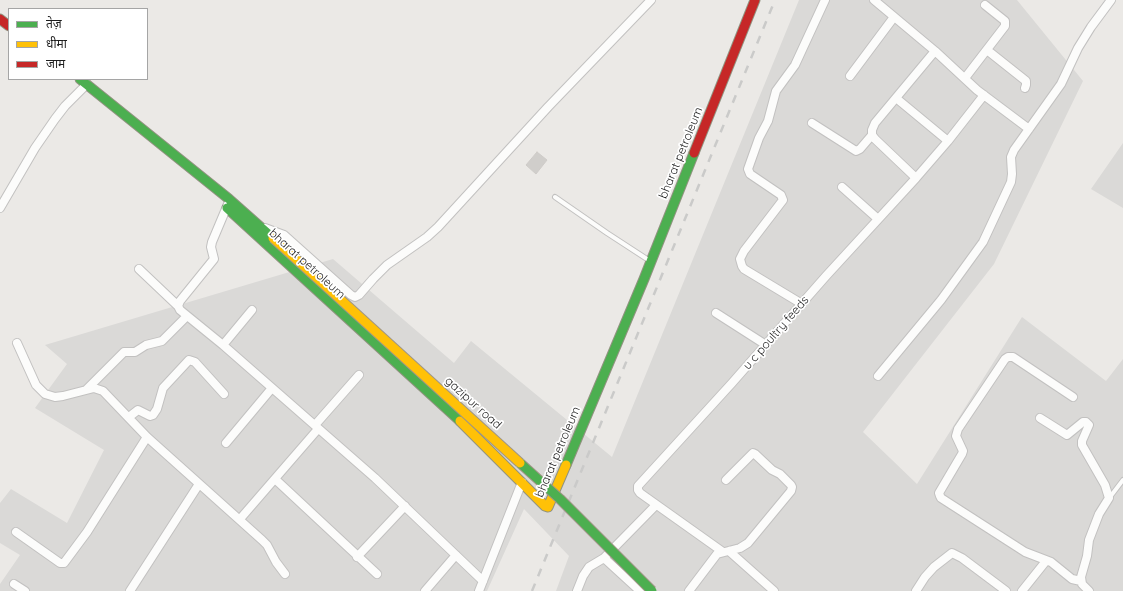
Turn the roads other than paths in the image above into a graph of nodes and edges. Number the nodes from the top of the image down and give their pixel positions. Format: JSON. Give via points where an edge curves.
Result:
{"nodes":[{"id":1,"x":651,"y":0,"type":"edge"},
{"id":2,"x":755,"y":0,"type":"edge"},
{"id":3,"x":825,"y":0,"type":"edge"},
{"id":4,"x":874,"y":0,"type":"edge"},
{"id":5,"x":1111,"y":0,"type":"edge"},
{"id":6,"x":985,"y":5,"type":"dead end"},
{"id":7,"x":894,"y":17,"type":"junction"},
{"id":8,"x":0,"y":19,"type":"edge"},
{"id":9,"x":8,"y":25,"type":"edge"},
{"id":10,"x":987,"y":50,"type":"junction"},
{"id":11,"x":935,"y":51,"type":"junction"},
{"id":12,"x":850,"y":76,"type":"dead end"},
{"id":13,"x":965,"y":78,"type":"junction"},
{"id":14,"x":83,"y":82,"type":"edge"},
{"id":15,"x":1025,"y":88,"type":"dead end"},
{"id":16,"x":984,"y":95,"type":"junction"},
{"id":17,"x":896,"y":98,"type":"junction"},
{"id":18,"x":812,"y":123,"type":"dead end"},
{"id":19,"x":1029,"y":129,"type":"junction"},
{"id":20,"x":872,"y":136,"type":"junction"},
{"id":21,"x":948,"y":141,"type":"junction"},
{"id":22,"x":916,"y":178,"type":"junction"},
{"id":23,"x":842,"y":187,"type":"dead end"},
{"id":24,"x":555,"y":197,"type":"dead end"},
{"id":25,"x":229,"y":199,"type":"junction"},
{"id":26,"x":0,"y":208,"type":"edge"},
{"id":27,"x":227,"y":208,"type":"junction"},
{"id":28,"x":878,"y":219,"type":"junction"},
{"id":29,"x":260,"y":226,"type":"junction"},
{"id":30,"x":650,"y":261,"type":"junction"},
{"id":31,"x":139,"y":269,"type":"dead end"},
{"id":32,"x":802,"y":304,"type":"junction"},
{"id":33,"x":178,"y":306,"type":"junction"},
{"id":34,"x":252,"y":310,"type":"dead end"},
{"id":35,"x":716,"y":313,"type":"dead end"},
{"id":36,"x":187,"y":316,"type":"junction"},
{"id":37,"x":17,"y":343,"type":"dead end"},
{"id":38,"x":766,"y":344,"type":"junction"},
{"id":39,"x":223,"y":345,"type":"junction"},
{"id":40,"x":359,"y":375,"type":"dead end"},
{"id":41,"x":878,"y":376,"type":"dead end"},
{"id":42,"x":272,"y":388,"type":"junction"},
{"id":43,"x":87,"y":389,"type":"junction"},
{"id":44,"x":224,"y":394,"type":"dead end"},
{"id":45,"x":1073,"y":397,"type":"dead end"},
{"id":46,"x":129,"y":417,"type":"junction"},
{"id":47,"x":1040,"y":418,"type":"dead end"},
{"id":48,"x":316,"y":427,"type":"junction"},
{"id":49,"x":148,"y":437,"type":"junction"},
{"id":50,"x":226,"y":443,"type":"dead end"},
{"id":51,"x":275,"y":480,"type":"junction"},
{"id":52,"x":726,"y":480,"type":"dead end"},
{"id":53,"x":1123,"y":480,"type":"edge"},
{"id":54,"x":522,"y":482,"type":"junction"},
{"id":55,"x":199,"y":484,"type":"junction"},
{"id":56,"x":1109,"y":498,"type":"junction"},
{"id":57,"x":656,"y":505,"type":"junction"},
{"id":58,"x":406,"y":506,"type":"junction"},
{"id":59,"x":240,"y":519,"type":"junction"},
{"id":60,"x":16,"y":532,"type":"dead end"},
{"id":61,"x":726,"y":551,"type":"junction"},
{"id":62,"x":456,"y":555,"type":"junction"},
{"id":63,"x":357,"y":557,"type":"junction"},
{"id":64,"x":604,"y":558,"type":"junction"},
{"id":65,"x":1046,"y":561,"type":"junction"},
{"id":66,"x":285,"y":574,"type":"dead end"},
{"id":67,"x":377,"y":574,"type":"dead end"},
{"id":68,"x":484,"y":581,"type":"junction"},
{"id":69,"x":1081,"y":581,"type":"junction"},
{"id":70,"x":14,"y":584,"type":"dead end"},
{"id":71,"x":25,"y":591,"type":"edge"},
{"id":72,"x":130,"y":591,"type":"edge"},
{"id":73,"x":425,"y":591,"type":"edge"},
{"id":74,"x":479,"y":591,"type":"edge"},
{"id":75,"x":577,"y":591,"type":"edge"},
{"id":76,"x":640,"y":591,"type":"edge"},
{"id":77,"x":652,"y":591,"type":"edge"},
{"id":78,"x":688,"y":591,"type":"edge"},
{"id":79,"x":774,"y":591,"type":"edge"},
{"id":80,"x":916,"y":591,"type":"edge"},
{"id":81,"x":1006,"y":591,"type":"edge"},
{"id":82,"x":1022,"y":591,"type":"edge"},
{"id":83,"x":1090,"y":591,"type":"edge"}],
"edges":[{"from":1,"to":29,"type":"street","via":[[438,227],[387,265],[357,296],[351,295],[289,239]]},
{"from":2,"to":30,"type":"street","name":"bharat petroleum"},
{"from":3,"to":32,"type":"street","via":[[795,65],[776,91],[768,121],[748,169],[750,174],[781,195],[783,200],[740,259],[744,269]]},
{"from":4,"to":7,"type":"street"},
{"from":5,"to":19,"type":"street","via":[[1078,48],[1061,84]]},
{"from":6,"to":10,"type":"street","via":[[1006,23]]},
{"from":7,"to":11,"type":"street"},
{"from":7,"to":12,"type":"street"},
{"from":8,"to":9,"type":"street"},
{"from":10,"to":13,"type":"street"},
{"from":10,"to":15,"type":"street","via":[[1026,81]]},
{"from":11,"to":13,"type":"street"},
{"from":11,"to":17,"type":"street"},
{"from":13,"to":16,"type":"street"},
{"from":14,"to":25,"type":"street","name":"gazipur road"},
{"from":14,"to":26,"type":"street","via":[[35,148]]},
{"from":16,"to":19,"type":"street"},
{"from":16,"to":21,"type":"street","name":"u c poultry feeds"},
{"from":17,"to":20,"type":"street","via":[[875,123]]},
{"from":17,"to":21,"type":"street"},
{"from":18,"to":20,"type":"street","via":[[857,151]]},
{"from":19,"to":41,"type":"street","via":[[1011,157],[1011,182],[983,242],[941,300]]},
{"from":20,"to":22,"type":"street"},
{"from":21,"to":22,"type":"street","name":"u c poultry feeds"},
{"from":22,"to":28,"type":"street","name":"u c poultry feeds"},
{"from":23,"to":28,"type":"street"},
{"from":24,"to":30,"type":"lane"},
{"from":25,"to":27,"type":"street"},
{"from":25,"to":29,"type":"street","name":"gazipur road"},
{"from":27,"to":33,"type":"street","via":[[212,244],[213,261]]},
{"from":27,"to":54,"type":"street","name":"bharat petroleum","via":[[436,399]]},
{"from":28,"to":32,"type":"street","name":"u c poultry feeds"},
{"from":29,"to":77,"type":"street","name":"gazipur road","bridge":true,"via":[[560,499]]},
{"from":30,"to":54,"type":"street","name":"bharat petroleum","via":[[548,506],[545,506]]},
{"from":31,"to":33,"type":"street"},
{"from":32,"to":38,"type":"street","name":"u c poultry feeds"},
{"from":33,"to":36,"type":"street"},
{"from":34,"to":39,"type":"street"},
{"from":35,"to":38,"type":"street"},
{"from":36,"to":39,"type":"street"},
{"from":36,"to":43,"type":"street","via":[[159,343],[146,345],[135,352],[124,352]]},
{"from":37,"to":43,"type":"street","via":[[36,385],[45,394],[55,397]]},
{"from":38,"to":57,"type":"street","name":"u c poultry feeds","via":[[638,486],[640,493]]},
{"from":39,"to":42,"type":"street"},
{"from":40,"to":48,"type":"street"},
{"from":42,"to":48,"type":"street"},
{"from":42,"to":50,"type":"street"},
{"from":43,"to":46,"type":"street","via":[[104,391]]},
{"from":44,"to":46,"type":"street","via":[[195,362],[189,360],[162,388],[153,415],[138,410]]},
{"from":45,"to":65,"type":"street","via":[[1013,357],[1008,357],[958,428],[956,436],[963,451],[940,493],[941,498],[1025,552]]},
{"from":46,"to":49,"type":"street"},
{"from":47,"to":56,"type":"street","via":[[1067,435],[1086,422],[1089,427],[1082,445],[1105,485]]},
{"from":48,"to":51,"type":"street"},
{"from":48,"to":58,"type":"street"},
{"from":49,"to":55,"type":"street"},
{"from":49,"to":60,"type":"street","via":[[64,563],[60,563]]},
{"from":51,"to":59,"type":"street"},
{"from":51,"to":63,"type":"street"},
{"from":52,"to":61,"type":"street","via":[[753,453],[780,474],[792,488],[748,543]]},
{"from":53,"to":56,"type":"lane"},
{"from":54,"to":68,"type":"street"},
{"from":55,"to":59,"type":"street"},
{"from":55,"to":72,"type":"street"},
{"from":56,"to":69,"type":"street","via":[[1099,514],[1089,540]]},
{"from":57,"to":61,"type":"street","name":"u c poultry feeds"},
{"from":57,"to":64,"type":"street"},
{"from":58,"to":62,"type":"street"},
{"from":58,"to":63,"type":"street"},
{"from":59,"to":66,"type":"street","via":[[267,545]]},
{"from":61,"to":78,"type":"street","via":[[714,556]]},
{"from":61,"to":79,"type":"street","name":"u c poultry feeds"},
{"from":62,"to":68,"type":"street"},
{"from":62,"to":73,"type":"street"},
{"from":63,"to":67,"type":"street"},
{"from":64,"to":75,"type":"street","via":[[588,567]]},
{"from":64,"to":76,"type":"street"},
{"from":65,"to":69,"type":"street","via":[[1060,568],[1072,579]]},
{"from":65,"to":82,"type":"street"},
{"from":68,"to":74,"type":"street"},
{"from":69,"to":83,"type":"street"},
{"from":70,"to":71,"type":"street"},
{"from":80,"to":81,"type":"street","via":[[925,577],[949,554],[960,557]]}]}
